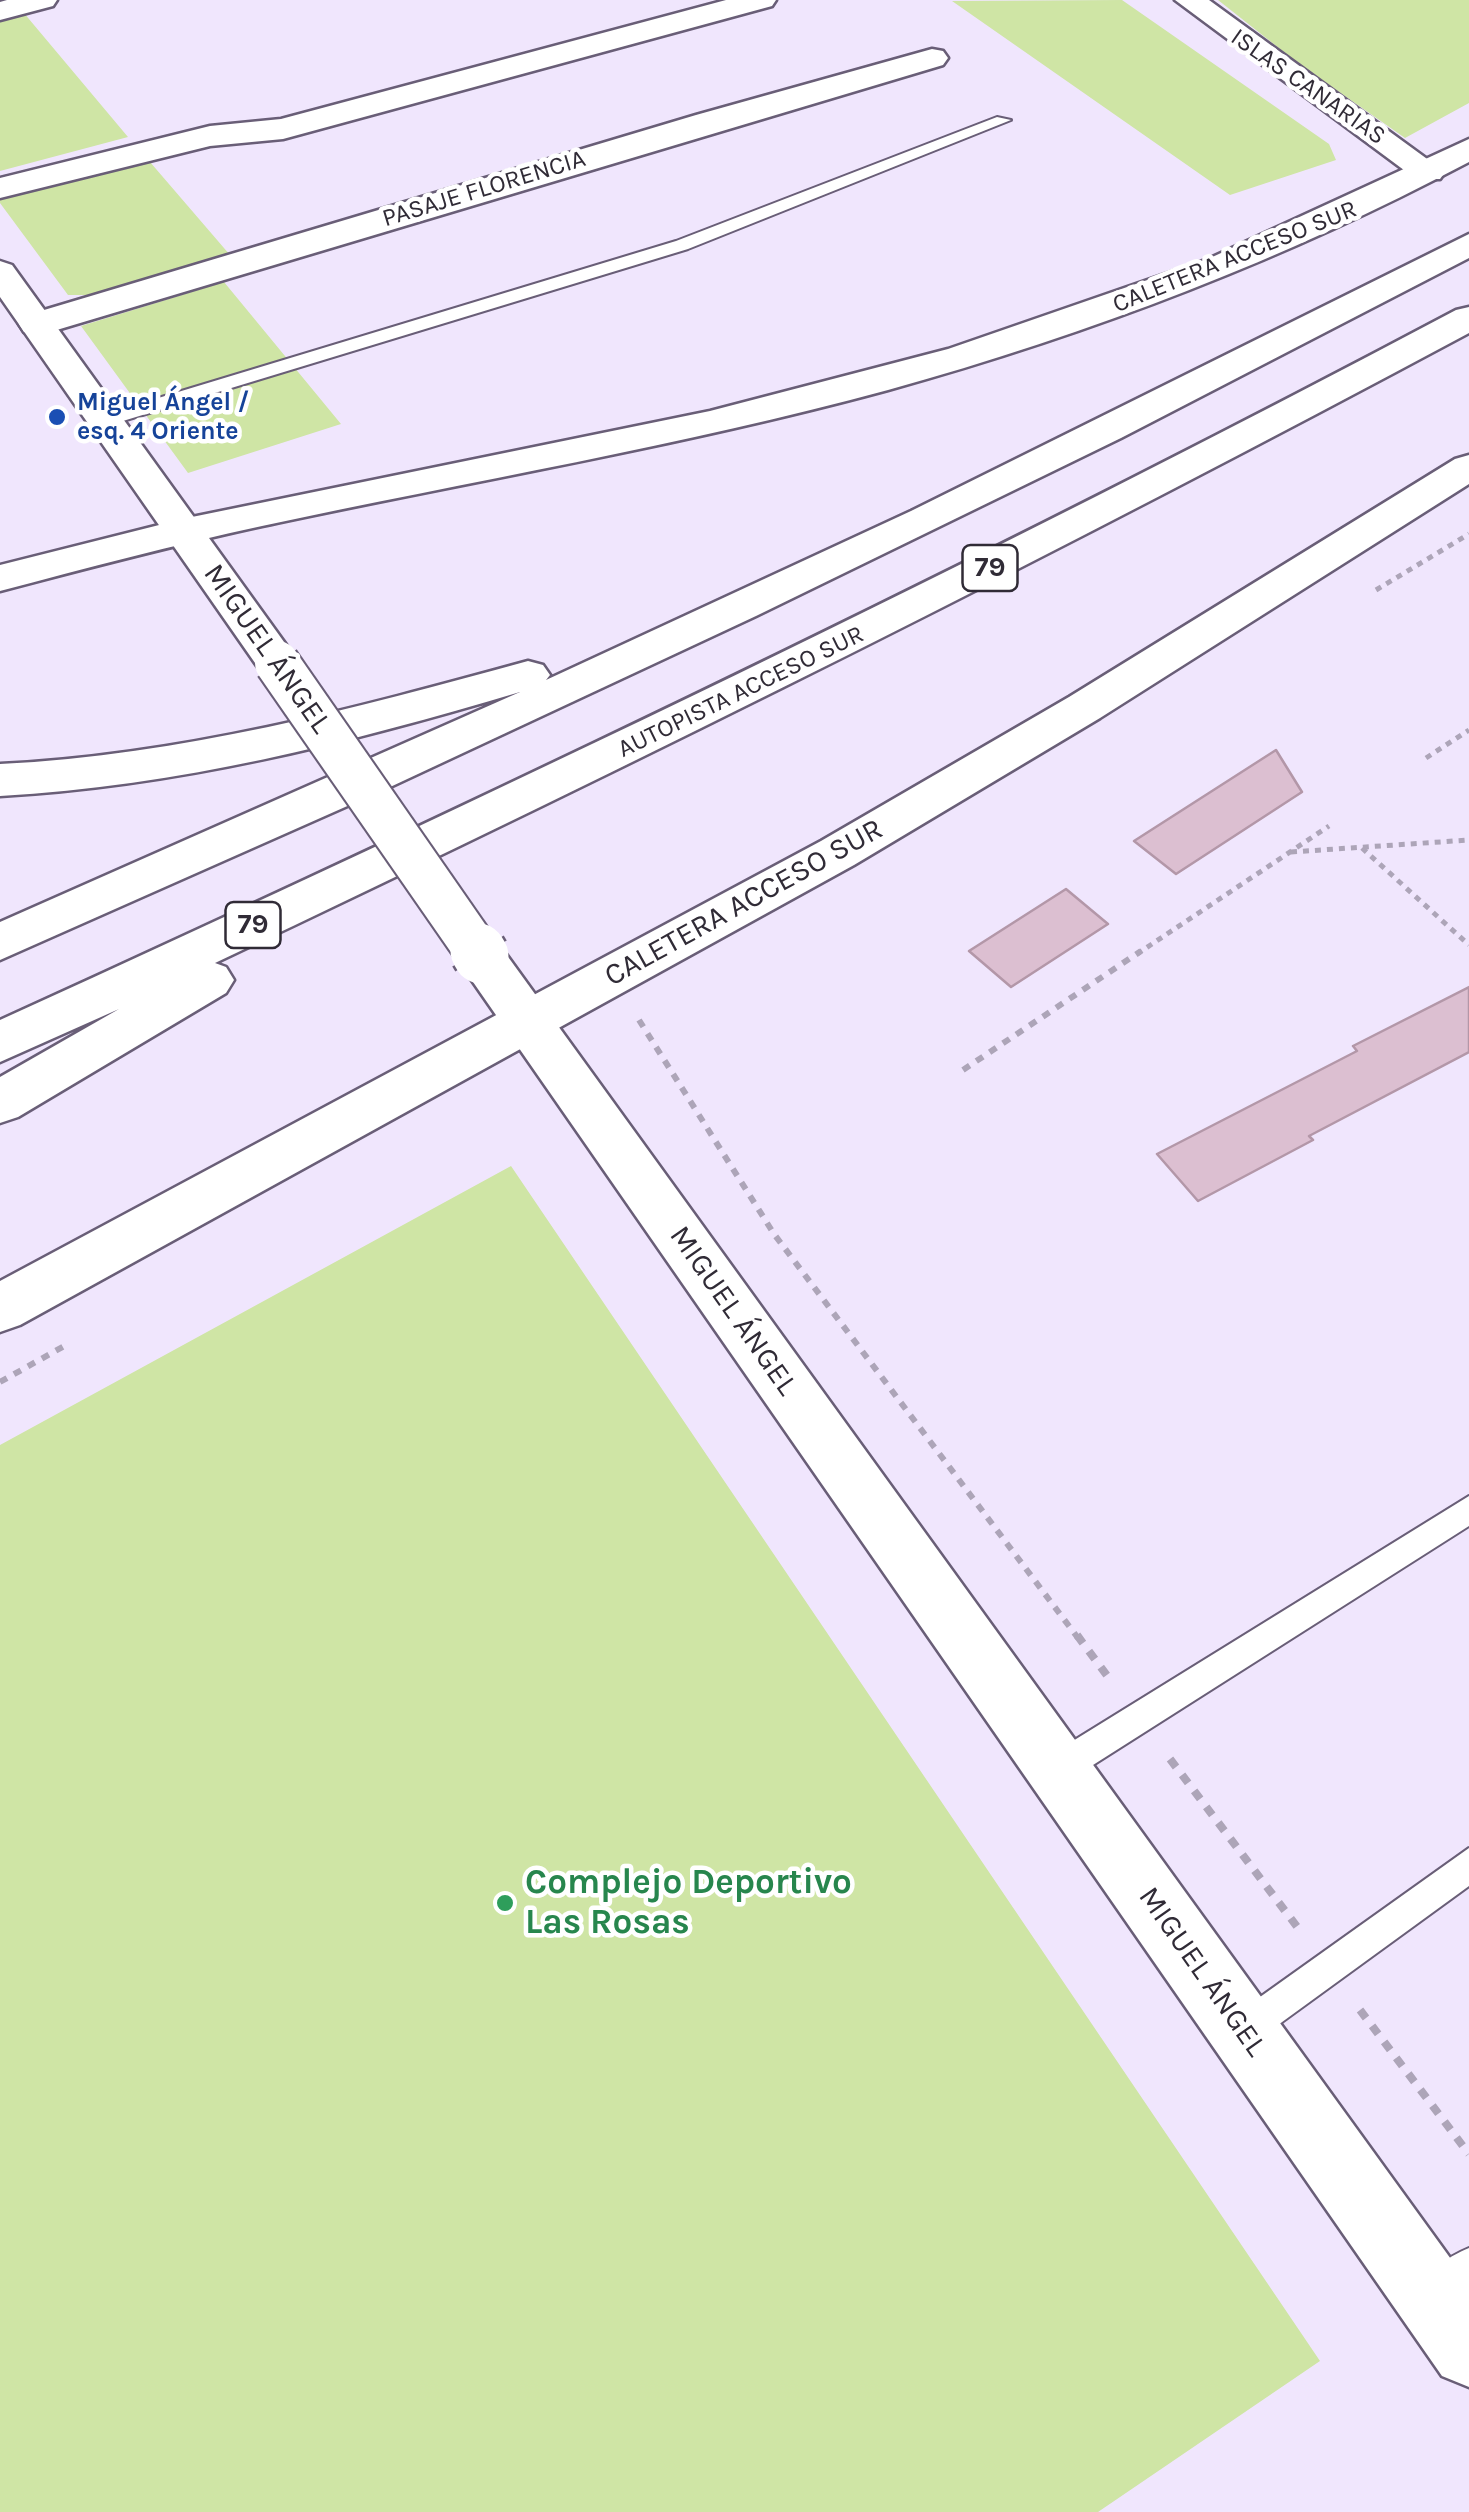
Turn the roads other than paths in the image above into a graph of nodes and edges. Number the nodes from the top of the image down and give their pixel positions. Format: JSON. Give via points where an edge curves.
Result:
{"nodes":[{"id":1,"x":42,"y":0,"type":"edge"},
{"id":2,"x":761,"y":0,"type":"edge"},
{"id":3,"x":1190,"y":0,"type":"edge"},
{"id":4,"x":0,"y":11,"type":"edge"},
{"id":5,"x":932,"y":58,"type":"dead end"},
{"id":6,"x":1004,"y":120,"type":"dead end"},
{"id":7,"x":1469,"y":149,"type":"edge"},
{"id":8,"x":1428,"y":172,"type":"junction"},
{"id":9,"x":0,"y":188,"type":"edge"},
{"id":10,"x":1469,"y":244,"type":"edge"},
{"id":11,"x":0,"y":272,"type":"edge"},
{"id":12,"x":1469,"y":318,"type":"edge"},
{"id":13,"x":37,"y":324,"type":"junction"},
{"id":14,"x":106,"y":420,"type":"junction"},
{"id":15,"x":1469,"y":467,"type":"edge"},
{"id":16,"x":184,"y":530,"type":"junction"},
{"id":17,"x":0,"y":578,"type":"edge"},
{"id":18,"x":768,"y":594,"type":"junction"},
{"id":19,"x":0,"y":780,"type":"edge"},
{"id":20,"x":504,"y":806,"type":"junction"},
{"id":21,"x":0,"y":942,"type":"edge"},
{"id":22,"x":528,"y":1023,"type":"junction"},
{"id":23,"x":0,"y":1042,"type":"edge"},
{"id":24,"x":0,"y":1102,"type":"edge"},
{"id":25,"x":0,"y":1308,"type":"edge"},
{"id":26,"x":1469,"y":1510,"type":"edge"},
{"id":27,"x":1059,"y":1768,"type":"junction"},
{"id":28,"x":1469,"y":1864,"type":"edge"},
{"id":29,"x":1244,"y":2029,"type":"junction"},
{"id":30,"x":1450,"y":2282,"type":"edge"},
{"id":31,"x":1469,"y":2350,"type":"edge"}],
"edges":[{"from":1,"to":4,"type":"main road"},
{"from":2,"to":9,"type":"main road","via":[[283,129],[210,136]]},
{"from":3,"to":8,"type":"main road","name":"ISLAS CANARIAS"},
{"from":5,"to":13,"type":"main road","name":"PASAJE FLORENCIA"},
{"from":6,"to":14,"type":"lane","via":[[682,245]]},
{"from":7,"to":8,"type":"main road","name":"CALETERA ACCESO SUR"},
{"from":8,"to":16,"type":"main road","name":"CALETERA ACCESO SUR","via":[[1198,276],[901,374],[667,432]]},
{"from":10,"to":18,"type":"main road","number":"79","via":[[1157,407]]},
{"from":11,"to":13,"type":"main road","name":"MIGUEL ÁNGEL"},
{"from":12,"to":20,"type":"main road","name":"AUTOPISTA ACCESO SUR","number":"79","via":[[1092,518]]},
{"from":13,"to":14,"type":"main road","name":"MIGUEL ÁNGEL"},
{"from":14,"to":16,"type":"main road","name":"MIGUEL ÁNGEL"},
{"from":15,"to":22,"type":"main road","name":"CALETERA ACCESO SUR","via":[[953,786]]},
{"from":16,"to":17,"type":"main road","name":"CALETERA ACCESO SUR"},
{"from":16,"to":22,"type":"main road","name":"MIGUEL ÁNGEL","bridge":true},
{"from":18,"to":19,"type":"main road","via":[[560,666],[300,738],[167,763]]},
{"from":18,"to":21,"type":"main road","number":"79"},
{"from":20,"to":23,"type":"main road","name":"AUTOPISTA ACCESO SUR","number":"79"},
{"from":20,"to":24,"type":"main road"},
{"from":22,"to":25,"type":"main road","name":"CALETERA ACCESO SUR"},
{"from":22,"to":27,"type":"main road","name":"MIGUEL ÁNGEL"},
{"from":26,"to":27,"type":"lane"},
{"from":27,"to":29,"type":"main road","name":"MIGUEL ÁNGEL"},
{"from":28,"to":29,"type":"lane"},
{"from":29,"to":30,"type":"main road","name":"MIGUEL ÁNGEL"},
{"from":30,"to":31,"type":"main road","name":"MIGUEL ÁNGEL"}]}
